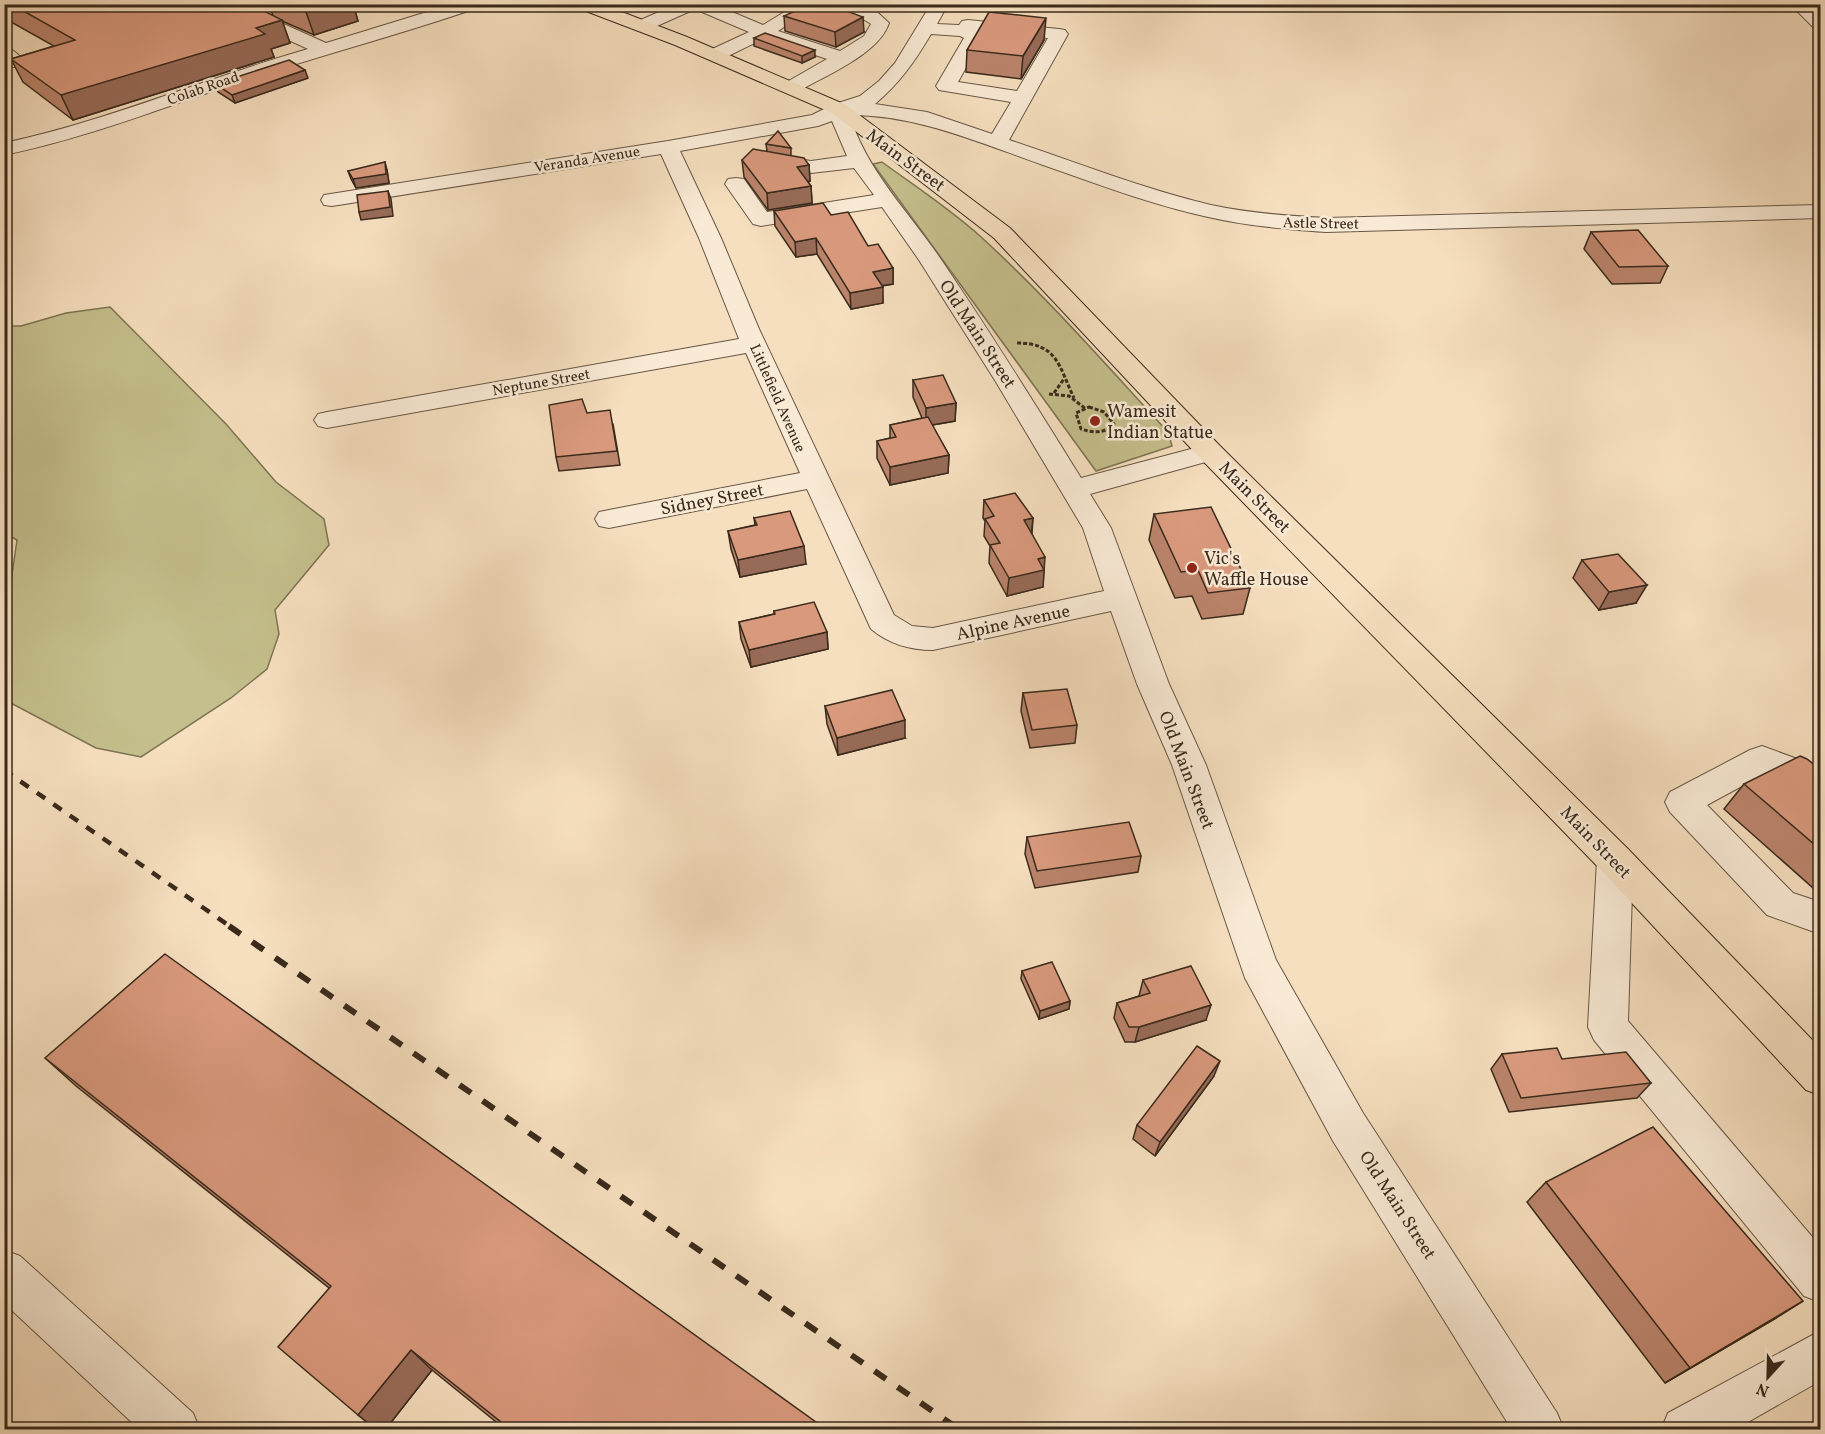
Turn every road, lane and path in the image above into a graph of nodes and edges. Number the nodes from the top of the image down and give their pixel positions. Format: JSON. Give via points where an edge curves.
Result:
{"nodes":[{"id":1,"x":284,"y":4,"type":"edge"},
{"id":2,"x":471,"y":4,"type":"edge"},
{"id":3,"x":585,"y":4,"type":"edge"},
{"id":4,"x":693,"y":4,"type":"edge"},
{"id":5,"x":697,"y":4,"type":"edge"},
{"id":6,"x":939,"y":4,"type":"edge"},
{"id":7,"x":1798,"y":4,"type":"edge"},
{"id":8,"x":1821,"y":24,"type":"edge"},
{"id":9,"x":642,"y":26,"type":"junction"},
{"id":10,"x":926,"y":28,"type":"junction"},
{"id":11,"x":965,"y":31,"type":"junction"},
{"id":12,"x":764,"y":32,"type":"junction"},
{"id":13,"x":737,"y":45,"type":"junction"},
{"id":14,"x":326,"y":50,"type":"junction"},
{"id":15,"x":759,"y":54,"type":"dead end"},
{"id":16,"x":715,"y":55,"type":"junction"},
{"id":17,"x":842,"y":58,"type":"junction"},
{"id":18,"x":792,"y":66,"type":"dead end"},
{"id":19,"x":814,"y":75,"type":"junction"},
{"id":20,"x":792,"y":87,"type":"junction"},
{"id":21,"x":1023,"y":98,"type":"junction"},
{"id":22,"x":839,"y":109,"type":"junction"},
{"id":23,"x":997,"y":143,"type":"junction"},
{"id":24,"x":668,"y":147,"type":"junction"},
{"id":25,"x":4,"y":149,"type":"edge"},
{"id":26,"x":816,"y":157,"type":"junction"},
{"id":27,"x":764,"y":160,"type":"edge"},
{"id":28,"x":860,"y":161,"type":"junction"},
{"id":29,"x":736,"y":184,"type":"dead end"},
{"id":30,"x":332,"y":200,"type":"dead end"},
{"id":31,"x":886,"y":200,"type":"junction"},
{"id":32,"x":836,"y":208,"type":"junction"},
{"id":33,"x":1821,"y":211,"type":"edge"},
{"id":34,"x":755,"y":344,"type":"junction"},
{"id":35,"x":987,"y":348,"type":"junction"},
{"id":36,"x":1064,"y":379,"type":"junction"},
{"id":37,"x":1054,"y":393,"type":"dead end"},
{"id":38,"x":1074,"y":398,"type":"dead end"},
{"id":39,"x":1083,"y":410,"type":"joint"},
{"id":40,"x":327,"y":420,"type":"dead end"},
{"id":41,"x":1210,"y":452,"type":"junction"},
{"id":42,"x":815,"y":479,"type":"junction"},
{"id":43,"x":1074,"y":489,"type":"junction"},
{"id":44,"x":609,"y":519,"type":"dead end"},
{"id":45,"x":1121,"y":598,"type":"junction"},
{"id":46,"x":904,"y":637,"type":"joint"},
{"id":47,"x":1821,"y":792,"type":"edge"},
{"id":48,"x":1615,"y":860,"type":"junction"},
{"id":49,"x":1821,"y":918,"type":"edge"},
{"id":50,"x":1821,"y":1076,"type":"edge"},
{"id":51,"x":4,"y":1272,"type":"edge"},
{"id":52,"x":1821,"y":1280,"type":"edge"},
{"id":53,"x":1821,"y":1355,"type":"edge"},
{"id":54,"x":176,"y":1430,"type":"edge"},
{"id":55,"x":1540,"y":1430,"type":"edge"},
{"id":56,"x":1685,"y":1430,"type":"edge"}],
"edges":[{"from":1,"to":14,"type":"street","via":[[258,13],[260,20]]},
{"from":2,"to":14,"type":"street","name":"Colab Road"},
{"from":3,"to":9,"type":"main road","name":"Main Street"},
{"from":4,"to":9,"type":"street"},
{"from":5,"to":12,"type":"street"},
{"from":6,"to":10,"type":"street","name":"Veranda Avenue"},
{"from":7,"to":8,"type":"street"},
{"from":9,"to":16,"type":"main road","name":"Main Street"},
{"from":10,"to":11,"type":"street"},
{"from":10,"to":22,"type":"street","name":"Veranda Avenue","via":[[903,66],[886,85],[867,100]]},
{"from":11,"to":21,"type":"street","via":[[974,37],[946,86]]},
{"from":11,"to":21,"type":"street","via":[[968,25],[1059,34]]},
{"from":12,"to":13,"type":"street"},
{"from":12,"to":17,"type":"street"},
{"from":12,"to":17,"type":"street","via":[[796,13],[850,5],[874,18],[879,23],[878,33]]},
{"from":13,"to":15,"type":"street"},
{"from":13,"to":16,"type":"street"},
{"from":14,"to":25,"type":"street","name":"Colab Road","via":[[31,144]]},
{"from":16,"to":20,"type":"main road","name":"Main Street"},
{"from":17,"to":19,"type":"street"},
{"from":18,"to":19,"type":"street"},
{"from":19,"to":20,"type":"street"},
{"from":20,"to":22,"type":"main road","name":"Main Street"},
{"from":21,"to":23,"type":"street"},
{"from":22,"to":23,"type":"street","name":"Astle Street","via":[[920,116]]},
{"from":22,"to":24,"type":"street","name":"Veranda Avenue","via":[[799,125]]},
{"from":22,"to":28,"type":"street","name":"Old Main Street"},
{"from":22,"to":41,"type":"main road","name":"Main Street","via":[[1002,233]]},
{"from":23,"to":33,"type":"street","name":"Astle Street","via":[[1198,208],[1287,224]]},
{"from":24,"to":30,"type":"street","name":"Veranda Avenue"},
{"from":24,"to":34,"type":"street","name":"Littlefield Avenue"},
{"from":26,"to":27,"type":"street"},
{"from":26,"to":28,"type":"street"},
{"from":26,"to":32,"type":"street"},
{"from":28,"to":31,"type":"street","name":"Old Main Street"},
{"from":29,"to":32,"type":"street","via":[[761,219]]},
{"from":31,"to":32,"type":"street"},
{"from":31,"to":35,"type":"street","name":"Old Main Street"},
{"from":34,"to":40,"type":"street","name":"Neptune Street"},
{"from":34,"to":42,"type":"street","name":"Littlefield Avenue"},
{"from":35,"to":36,"type":"path","via":[[1038,343],[1057,357]]},
{"from":35,"to":43,"type":"street","name":"Old Main Street"},
{"from":36,"to":37,"type":"path"},
{"from":36,"to":38,"type":"path"},
{"from":39,"to":39,"type":"path","via":[[1076,413],[1081,429],[1099,433],[1110,430],[1114,424],[1109,414],[1098,408]]},
{"from":41,"to":43,"type":"street"},
{"from":41,"to":48,"type":"main road","name":"Main Street"},
{"from":42,"to":44,"type":"street","name":"Sidney Street"},
{"from":42,"to":46,"type":"street","name":"Littlefield Avenue","via":[[882,621]]},
{"from":43,"to":45,"type":"street","name":"Old Main Street","via":[[1097,528]]},
{"from":45,"to":46,"type":"street","name":"Alpine Avenue","via":[[933,639]]},
{"from":45,"to":55,"type":"street","name":"Old Main Street","via":[[1189,765],[1259,966],[1348,1127]]},
{"from":47,"to":49,"type":"street","via":[[1799,773],[1762,759],[1682,802],[1780,904]]},
{"from":48,"to":50,"type":"main road","name":"Main Street"},
{"from":48,"to":52,"type":"street","via":[[1608,1027]]},
{"from":51,"to":54,"type":"street"},
{"from":53,"to":56,"type":"street"}]}
